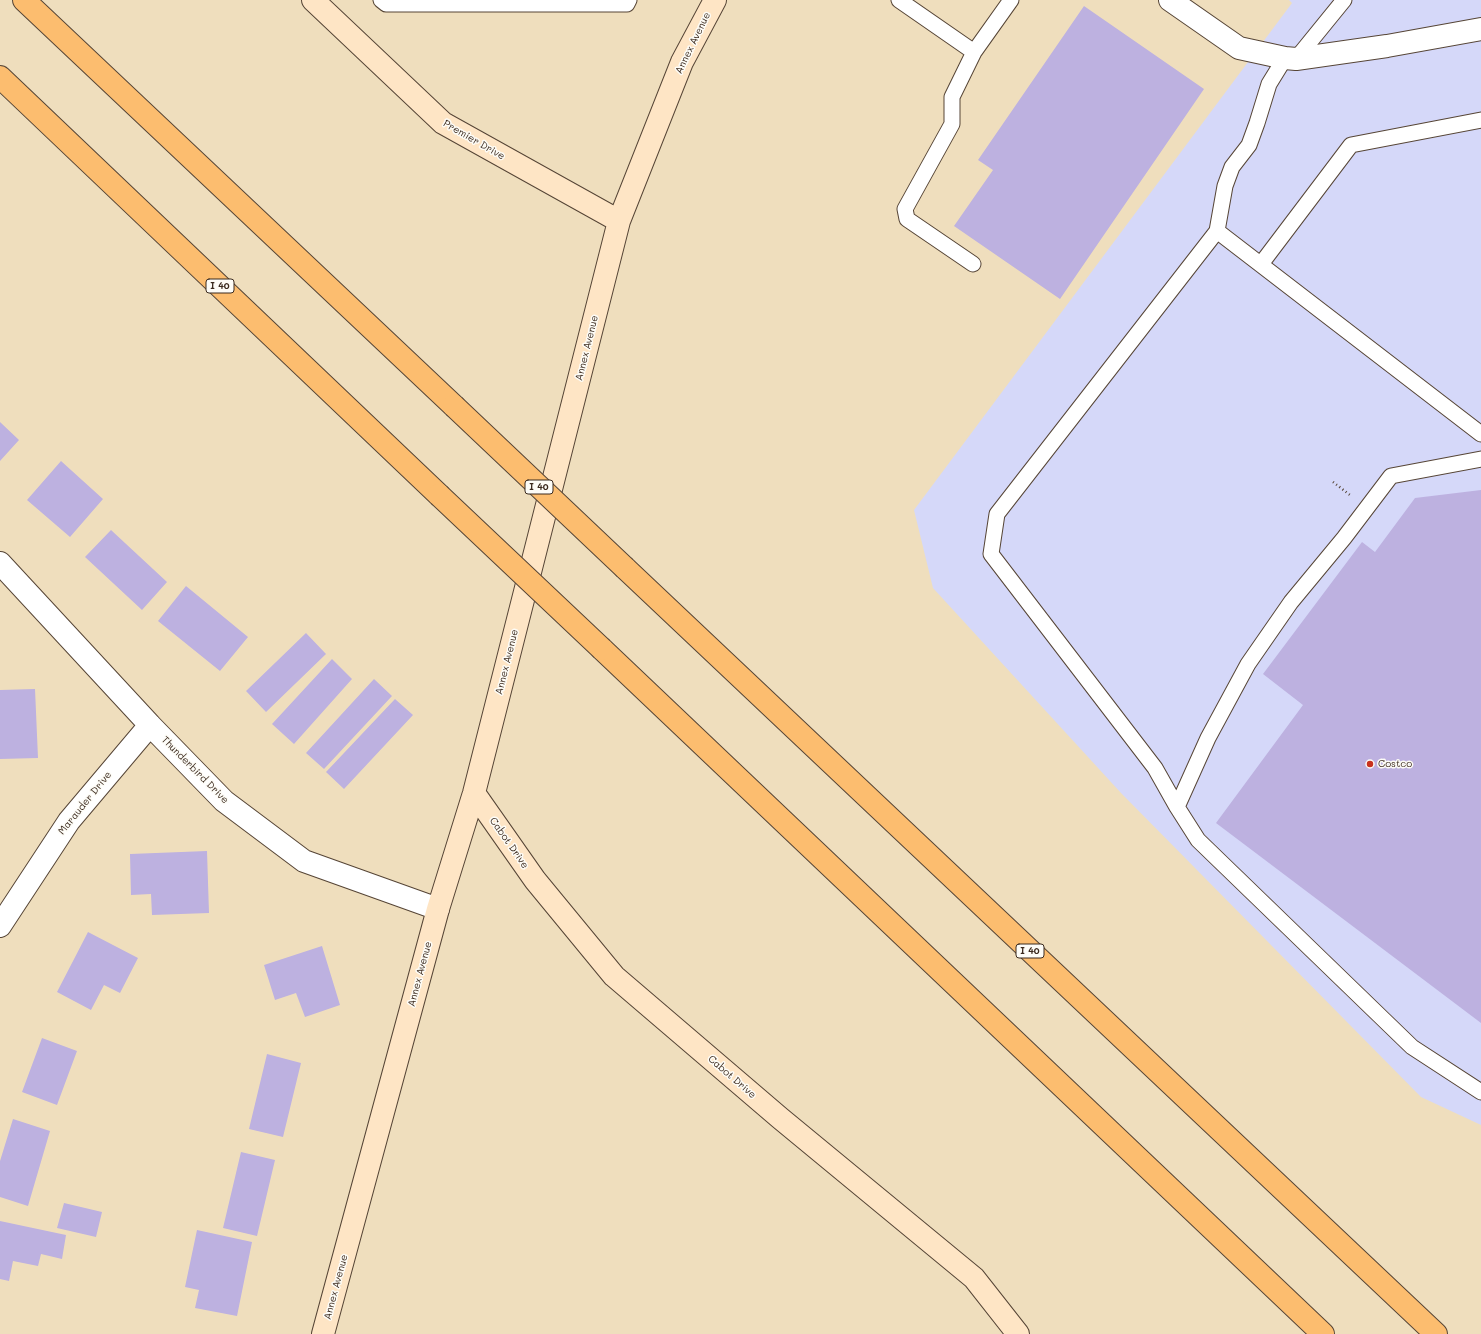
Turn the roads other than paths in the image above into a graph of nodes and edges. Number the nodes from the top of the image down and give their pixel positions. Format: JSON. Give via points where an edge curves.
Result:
{"nodes":[{"id":1,"x":24,"y":0,"type":"edge"},
{"id":2,"x":313,"y":0,"type":"edge"},
{"id":3,"x":381,"y":0,"type":"edge"},
{"id":4,"x":629,"y":0,"type":"edge"},
{"id":5,"x":715,"y":0,"type":"edge"},
{"id":6,"x":899,"y":0,"type":"edge"},
{"id":7,"x":1011,"y":0,"type":"edge"},
{"id":8,"x":1170,"y":0,"type":"edge"},
{"id":9,"x":1344,"y":0,"type":"edge"},
{"id":10,"x":1481,"y":29,"type":"edge"},
{"id":11,"x":974,"y":52,"type":"junction"},
{"id":12,"x":1291,"y":59,"type":"junction"},
{"id":13,"x":0,"y":77,"type":"edge"},
{"id":14,"x":1481,"y":120,"type":"edge"},
{"id":15,"x":619,"y":221,"type":"junction"},
{"id":16,"x":1217,"y":230,"type":"junction"},
{"id":17,"x":973,"y":264,"type":"dead end"},
{"id":18,"x":1261,"y":264,"type":"junction"},
{"id":19,"x":1481,"y":434,"type":"edge"},
{"id":20,"x":1481,"y":459,"type":"edge"},
{"id":21,"x":0,"y":564,"type":"edge"},
{"id":22,"x":150,"y":725,"type":"junction"},
{"id":23,"x":474,"y":793,"type":"junction"},
{"id":24,"x":1177,"y":807,"type":"junction"},
{"id":25,"x":438,"y":909,"type":"junction"},
{"id":26,"x":0,"y":926,"type":"edge"},
{"id":27,"x":1481,"y":1092,"type":"edge"},
{"id":28,"x":323,"y":1334,"type":"edge"},
{"id":29,"x":1018,"y":1334,"type":"edge"},
{"id":30,"x":1323,"y":1334,"type":"edge"},
{"id":31,"x":1436,"y":1334,"type":"edge"}],
"edges":[{"from":1,"to":31,"type":"highway","number":"I 40","bridge":true},
{"from":2,"to":15,"type":"street","name":"Premier Drive","via":[[443,124]]},
{"from":3,"to":4,"type":"lane","via":[[386,4],[627,4]]},
{"from":5,"to":15,"type":"street","name":"Annex Avenue","via":[[682,62]]},
{"from":6,"to":11,"type":"lane"},
{"from":7,"to":11,"type":"lane"},
{"from":8,"to":12,"type":"street","via":[[1239,48]]},
{"from":9,"to":12,"type":"lane"},
{"from":10,"to":12,"type":"street","via":[[1387,46]]},
{"from":11,"to":17,"type":"lane","via":[[952,97],[952,124],[905,209],[908,219]]},
{"from":12,"to":16,"type":"lane","via":[[1269,84],[1249,145],[1232,167],[1225,186]]},
{"from":13,"to":30,"type":"highway","number":"I 40","bridge":true},
{"from":14,"to":18,"type":"lane","via":[[1351,145]]},
{"from":15,"to":23,"type":"street","name":"Annex Avenue"},
{"from":16,"to":18,"type":"lane"},
{"from":16,"to":24,"type":"lane","via":[[997,514],[991,554],[1155,768]]},
{"from":18,"to":19,"type":"lane"},
{"from":20,"to":24,"type":"lane","via":[[1391,476],[1291,602],[1248,664],[1208,738]]},
{"from":21,"to":22,"type":"street","name":"Thunderbird Drive"},
{"from":22,"to":25,"type":"street","name":"Thunderbird Drive","via":[[224,801],[304,861]]},
{"from":22,"to":26,"type":"street","name":"Marauder Drive","via":[[69,820]]},
{"from":23,"to":25,"type":"street","name":"Annex Avenue"},
{"from":23,"to":29,"type":"street","name":"Cabot Drive","via":[[535,880],[614,976],[780,1118],[974,1278]]},
{"from":24,"to":27,"type":"lane","via":[[1198,840],[1412,1047]]},
{"from":25,"to":28,"type":"street","name":"Annex Avenue"}]}
